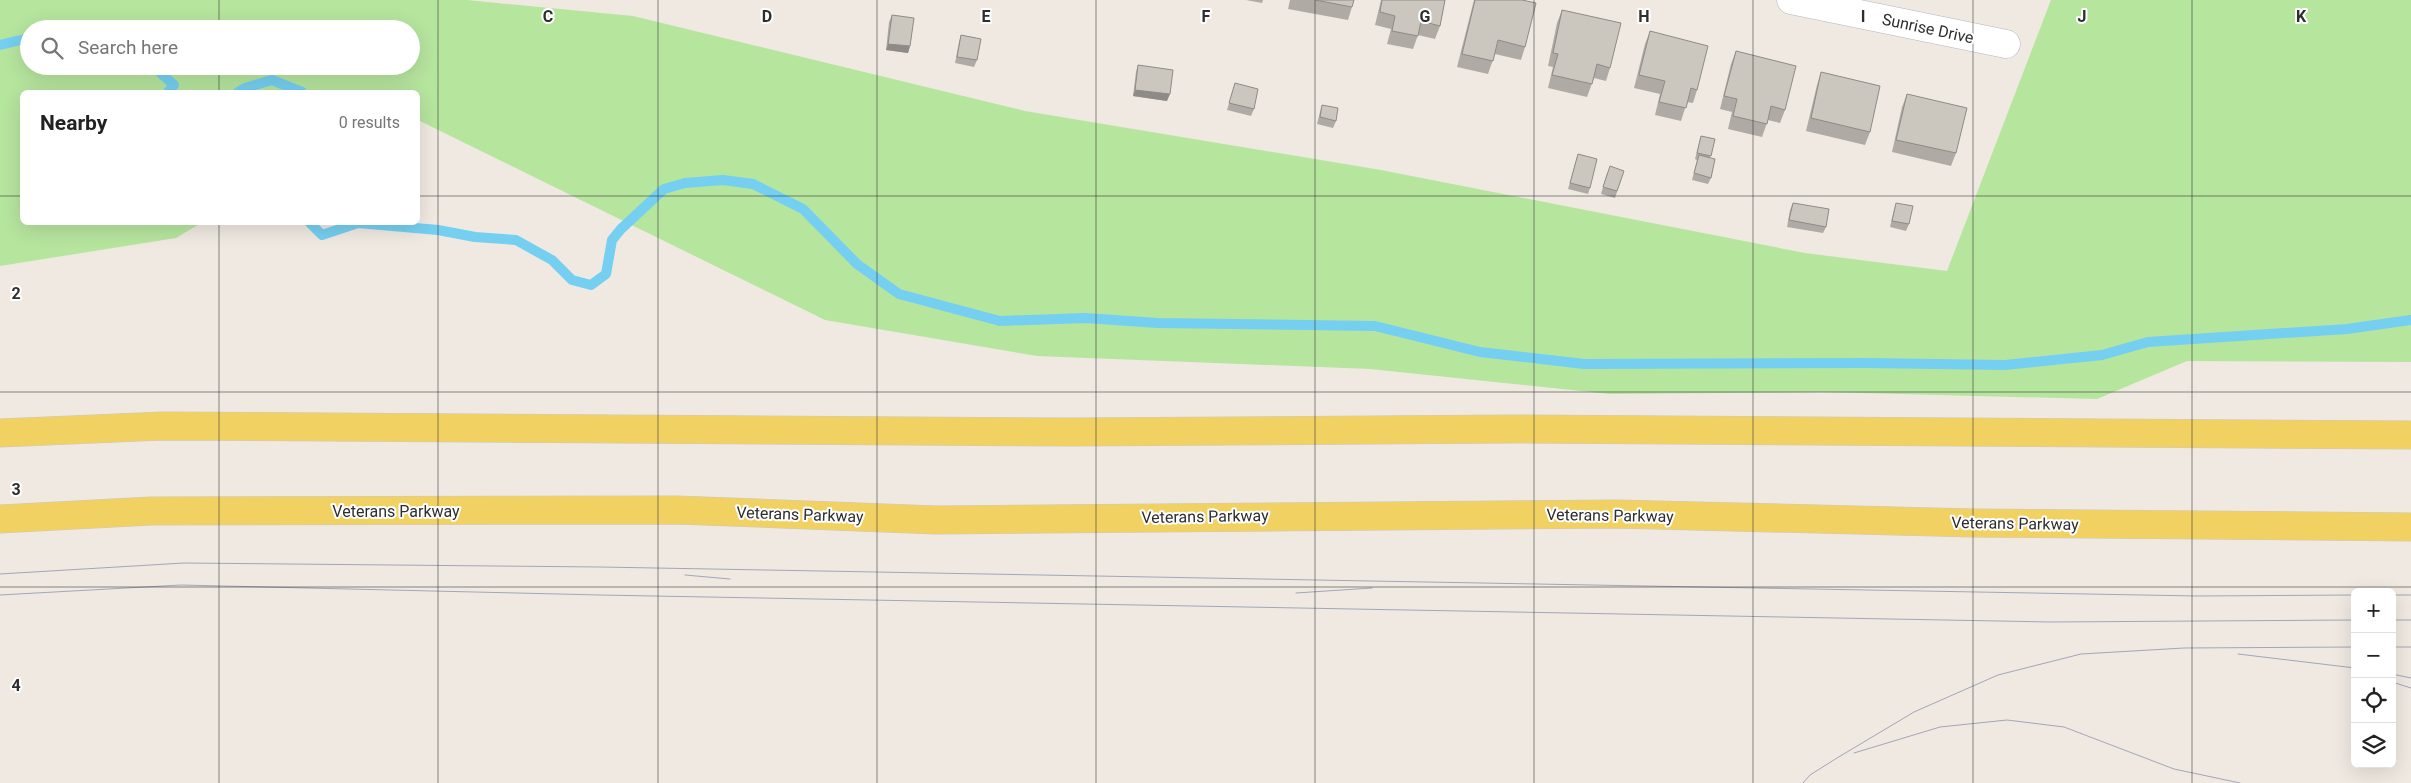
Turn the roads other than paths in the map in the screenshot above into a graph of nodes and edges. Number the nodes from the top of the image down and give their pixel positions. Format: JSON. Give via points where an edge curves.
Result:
{"nodes":[{"id":1,"x":1791,"y":0,"type":"edge"},
{"id":2,"x":2006,"y":44,"type":"dead end"},
{"id":3,"x":0,"y":434,"type":"edge"},
{"id":4,"x":2411,"y":435,"type":"edge"},
{"id":5,"x":0,"y":519,"type":"edge"},
{"id":6,"x":2411,"y":527,"type":"edge"}],
"edges":[{"from":1,"to":2,"type":"street","name":"Sunrise Drive"},
{"from":3,"to":4,"type":"main road","via":[[163,426]]},
{"from":5,"to":6,"type":"main road","name":"Veterans Parkway","via":[[151,511],[677,510],[936,520],[1616,514],[1974,523]]}]}
